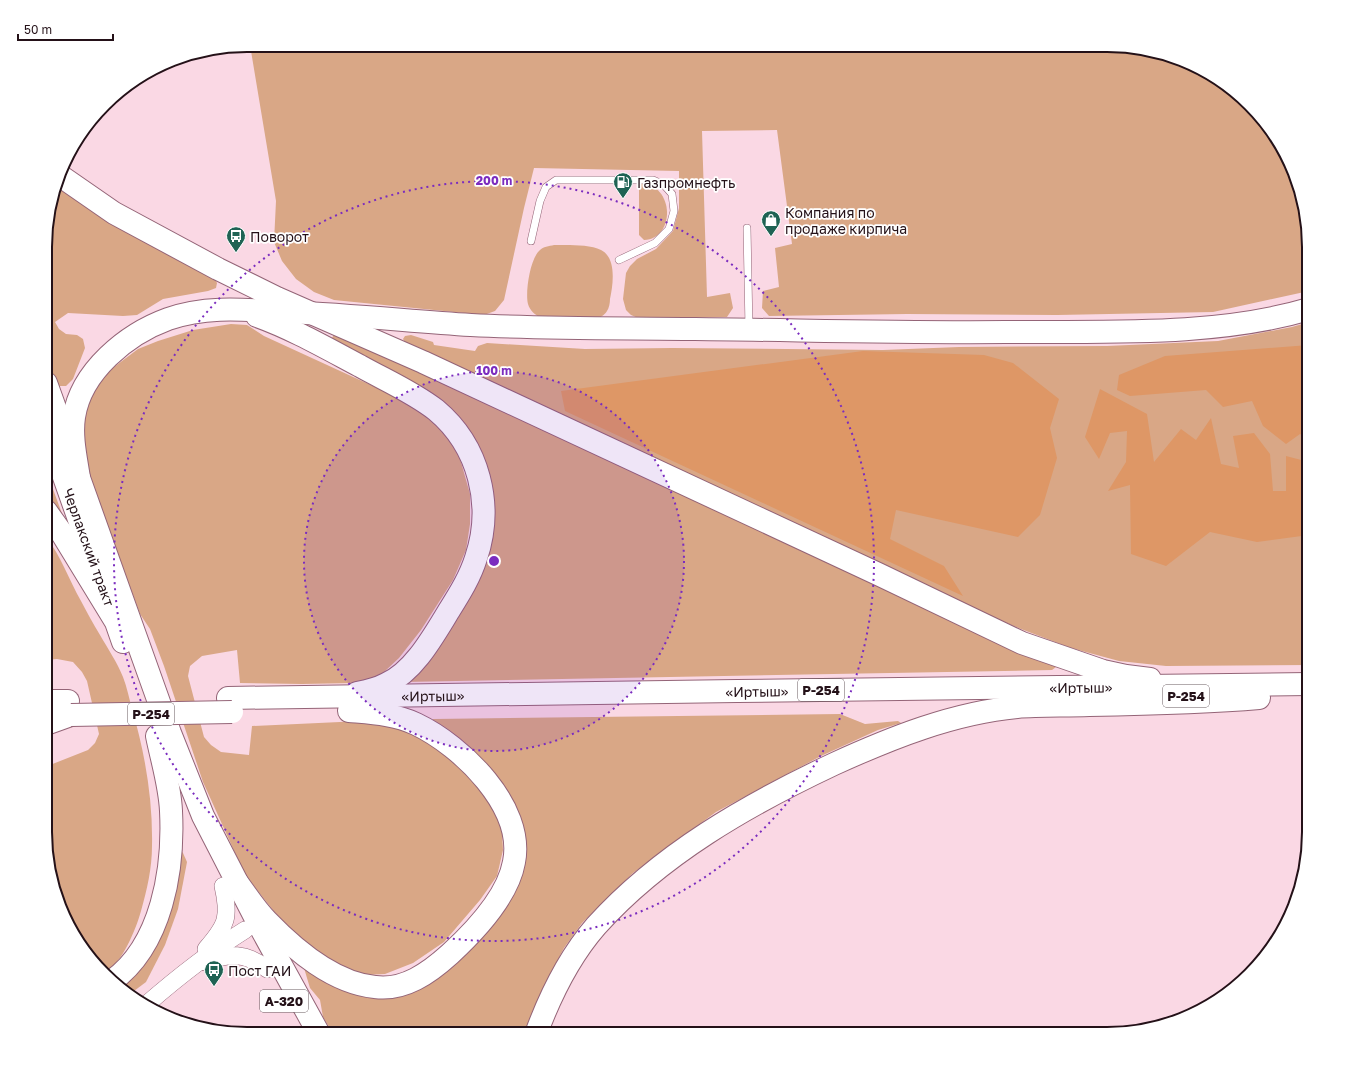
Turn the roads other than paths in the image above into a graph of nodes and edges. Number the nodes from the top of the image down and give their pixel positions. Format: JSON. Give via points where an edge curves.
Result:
{"nodes":[{"id":1,"x":64,"y":179,"type":"edge"},
{"id":2,"x":747,"y":228,"type":"dead end"},
{"id":3,"x":531,"y":241,"type":"dead end"},
{"id":4,"x":619,"y":260,"type":"dead end"},
{"id":5,"x":235,"y":309,"type":"junction"},
{"id":6,"x":1302,"y":310,"type":"edge"},
{"id":7,"x":313,"y":313,"type":"junction"},
{"id":8,"x":749,"y":330,"type":"junction"},
{"id":9,"x":52,"y":400,"type":"edge"},
{"id":10,"x":52,"y":443,"type":"edge"},
{"id":11,"x":79,"y":478,"type":"junction"},
{"id":12,"x":52,"y":519,"type":"edge"},
{"id":13,"x":116,"y":622,"type":"junction"},
{"id":14,"x":1302,"y":683,"type":"edge"},
{"id":15,"x":1302,"y":683,"type":"edge"},
{"id":16,"x":1302,"y":694,"type":"edge"},
{"id":17,"x":1302,"y":695,"type":"edge"},
{"id":18,"x":52,"y":703,"type":"edge"},
{"id":19,"x":341,"y":704,"type":"junction"},
{"id":20,"x":69,"y":708,"type":"junction"},
{"id":21,"x":52,"y":713,"type":"edge"},
{"id":22,"x":52,"y":720,"type":"edge"},
{"id":23,"x":157,"y":736,"type":"junction"},
{"id":24,"x":229,"y":883,"type":"junction"},
{"id":25,"x":251,"y":926,"type":"junction"},
{"id":26,"x":190,"y":968,"type":"junction"},
{"id":27,"x":267,"y":969,"type":"junction"},
{"id":28,"x":116,"y":977,"type":"edge"},
{"id":29,"x":149,"y":1001,"type":"edge"},
{"id":30,"x":298,"y":1027,"type":"edge"},
{"id":31,"x":314,"y":1027,"type":"edge"},
{"id":32,"x":539,"y":1027,"type":"edge"}],
"edges":[{"from":1,"to":7,"type":"main road","via":[[114,213],[218,269]]},
{"from":2,"to":8,"type":"lane"},
{"from":3,"to":4,"type":"lane","via":[[540,201],[546,187],[556,180],[653,180],[664,185],[673,199],[674,211],[670,229],[655,243]]},
{"from":5,"to":7,"type":"main road"},
{"from":5,"to":11,"type":"main road","via":[[188,313],[167,319],[130,338],[104,361],[86,386],[74,415],[73,433]]},
{"from":5,"to":19,"type":"main road","via":[[292,330],[436,410],[461,436],[479,478],[483,524],[476,557],[464,585],[432,639],[404,672],[387,684],[355,694]]},
{"from":6,"to":8,"type":"main road","via":[[1237,324],[1166,330]]},
{"from":7,"to":8,"type":"main road","via":[[515,327]]},
{"from":7,"to":14,"type":"main road","via":[[430,365],[1022,643],[1051,654],[1103,671],[1140,679]]},
{"from":9,"to":11,"type":"main road","name":"Черлакский тракт"},
{"from":10,"to":13,"type":"main road","name":"Черлакский тракт"},
{"from":11,"to":24,"type":"main road","via":[[167,726]]},
{"from":12,"to":13,"type":"main road"},
{"from":13,"to":23,"type":"main road"},
{"from":15,"to":19,"type":"main road","name":"«Иртыш»","number":"Р-254","via":[[753,690]]},
{"from":16,"to":19,"type":"main road","name":"«Иртыш»","number":"Р-254","via":[[1064,699]]},
{"from":17,"to":32,"type":"main road","via":[[1212,702],[1016,707],[943,722],[890,740],[779,791],[732,817],[638,886],[596,927],[573,957],[559,981]]},
{"from":18,"to":20,"type":"main road","number":"Р-254"},
{"from":19,"to":20,"type":"main road","name":"«Иртыш»","number":"Р-254","bridge":true},
{"from":19,"to":24,"type":"main road","via":[[416,724],[450,745],[492,788],[508,813],[515,844],[511,873],[498,899],[460,945],[431,970],[403,984],[376,987],[362,985],[331,972],[294,947]]},
{"from":20,"to":21,"type":"main road","number":"Р-254"},
{"from":20,"to":22,"type":"main road"},
{"from":23,"to":24,"type":"main road","via":[[190,821]]},
{"from":23,"to":28,"type":"main road","via":[[171,810],[168,874],[164,895],[145,944],[130,965]]},
{"from":24,"to":25,"type":"main road","number":"А-320"},
{"from":24,"to":26,"type":"street","via":[[225,922]]},
{"from":25,"to":26,"type":"street"},
{"from":25,"to":27,"type":"main road","number":"А-320"},
{"from":25,"to":31,"type":"main road","number":"А-320"},
{"from":26,"to":27,"type":"street","via":[[216,958],[233,955],[250,958]]},
{"from":26,"to":29,"type":"street"},
{"from":27,"to":30,"type":"main road","number":"А-320"}]}
